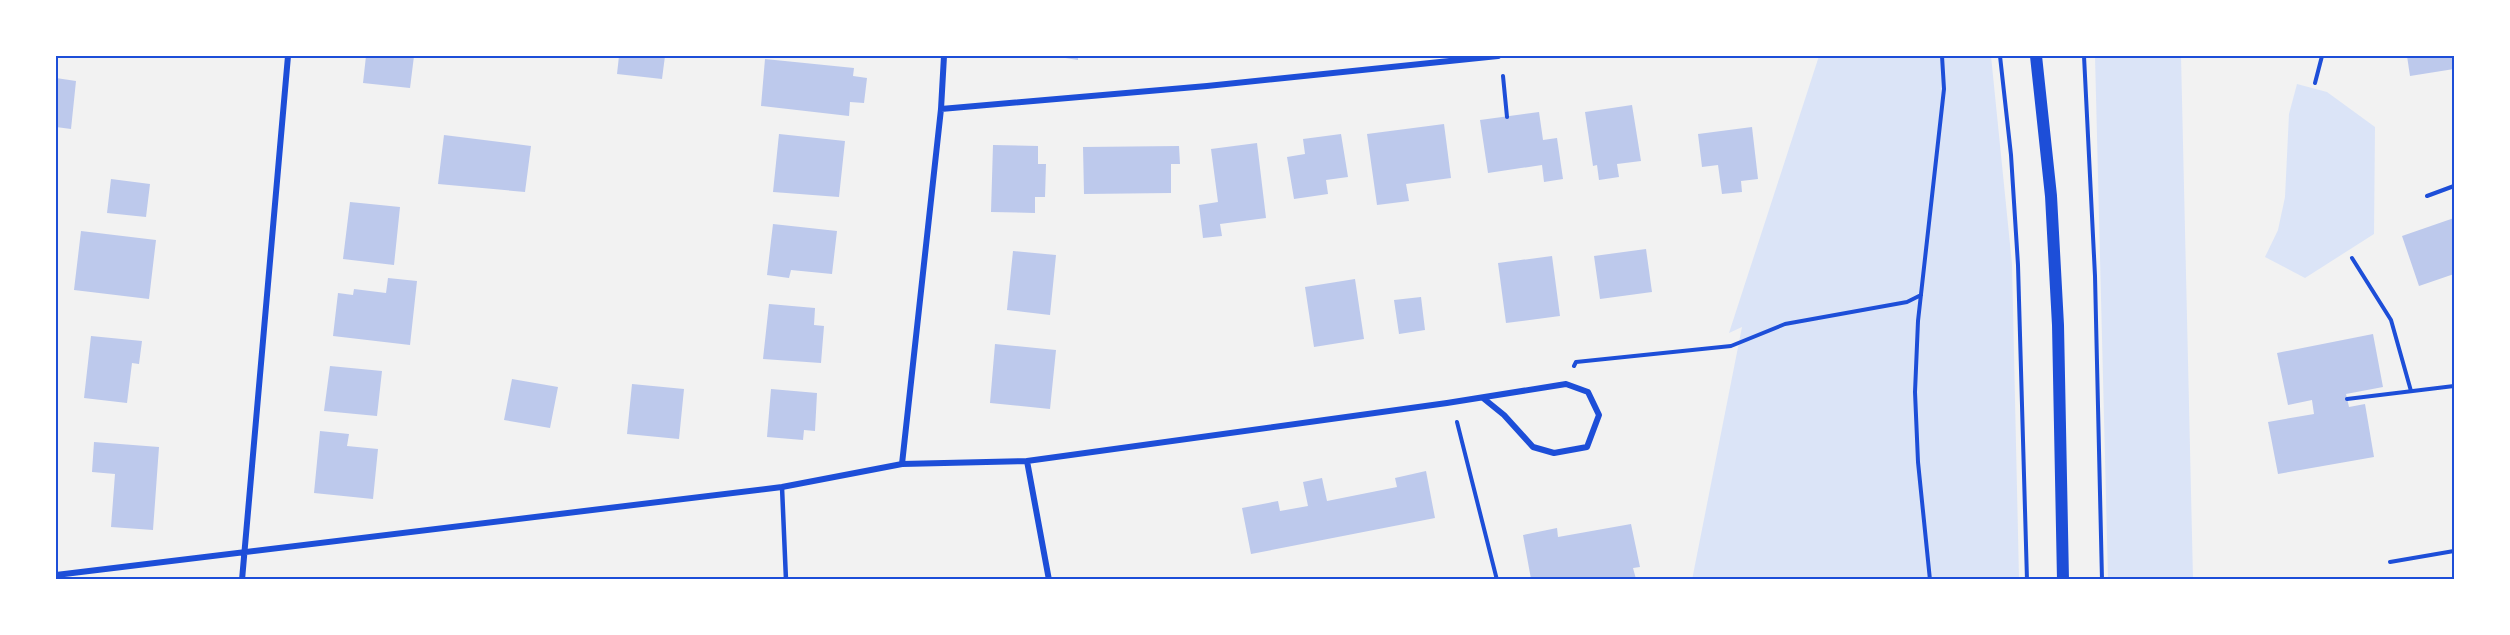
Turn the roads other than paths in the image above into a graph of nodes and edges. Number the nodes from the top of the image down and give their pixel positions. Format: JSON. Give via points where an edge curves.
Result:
{"nodes":[{"id":1,"x":288,"y":56,"type":"edge"},
{"id":2,"x":944,"y":56,"type":"edge"},
{"id":3,"x":1498,"y":56,"type":"edge"},
{"id":4,"x":2036,"y":56,"type":"edge"},
{"id":5,"x":941,"y":109,"type":"junction"},
{"id":6,"x":1483,"y":398,"type":"junction"},
{"id":7,"x":1027,"y":461,"type":"junction"},
{"id":8,"x":902,"y":464,"type":"junction"},
{"id":9,"x":782,"y":487,"type":"junction"},
{"id":10,"x":244,"y":554,"type":"junction"},
{"id":11,"x":56,"y":575,"type":"edge"},
{"id":12,"x":242,"y":579,"type":"edge"},
{"id":13,"x":786,"y":579,"type":"edge"},
{"id":14,"x":1049,"y":579,"type":"edge"},
{"id":15,"x":2063,"y":579,"type":"edge"}],
"edges":[{"from":1,"to":10,"type":"street"},
{"from":2,"to":5,"type":"street"},
{"from":3,"to":5,"type":"street"},
{"from":4,"to":15,"type":"main road","via":[[2051,196],[2056,290]]},
{"from":5,"to":8,"type":"street"},
{"from":6,"to":6,"type":"street","via":[[1533,447],[1554,453],[1587,447],[1599,415],[1588,392],[1566,384]]},
{"from":6,"to":7,"type":"street"},
{"from":7,"to":8,"type":"street"},
{"from":7,"to":14,"type":"street"},
{"from":8,"to":9,"type":"street"},
{"from":9,"to":10,"type":"street"},
{"from":9,"to":13,"type":"lane"},
{"from":10,"to":11,"type":"street"},
{"from":10,"to":12,"type":"street"}]}
